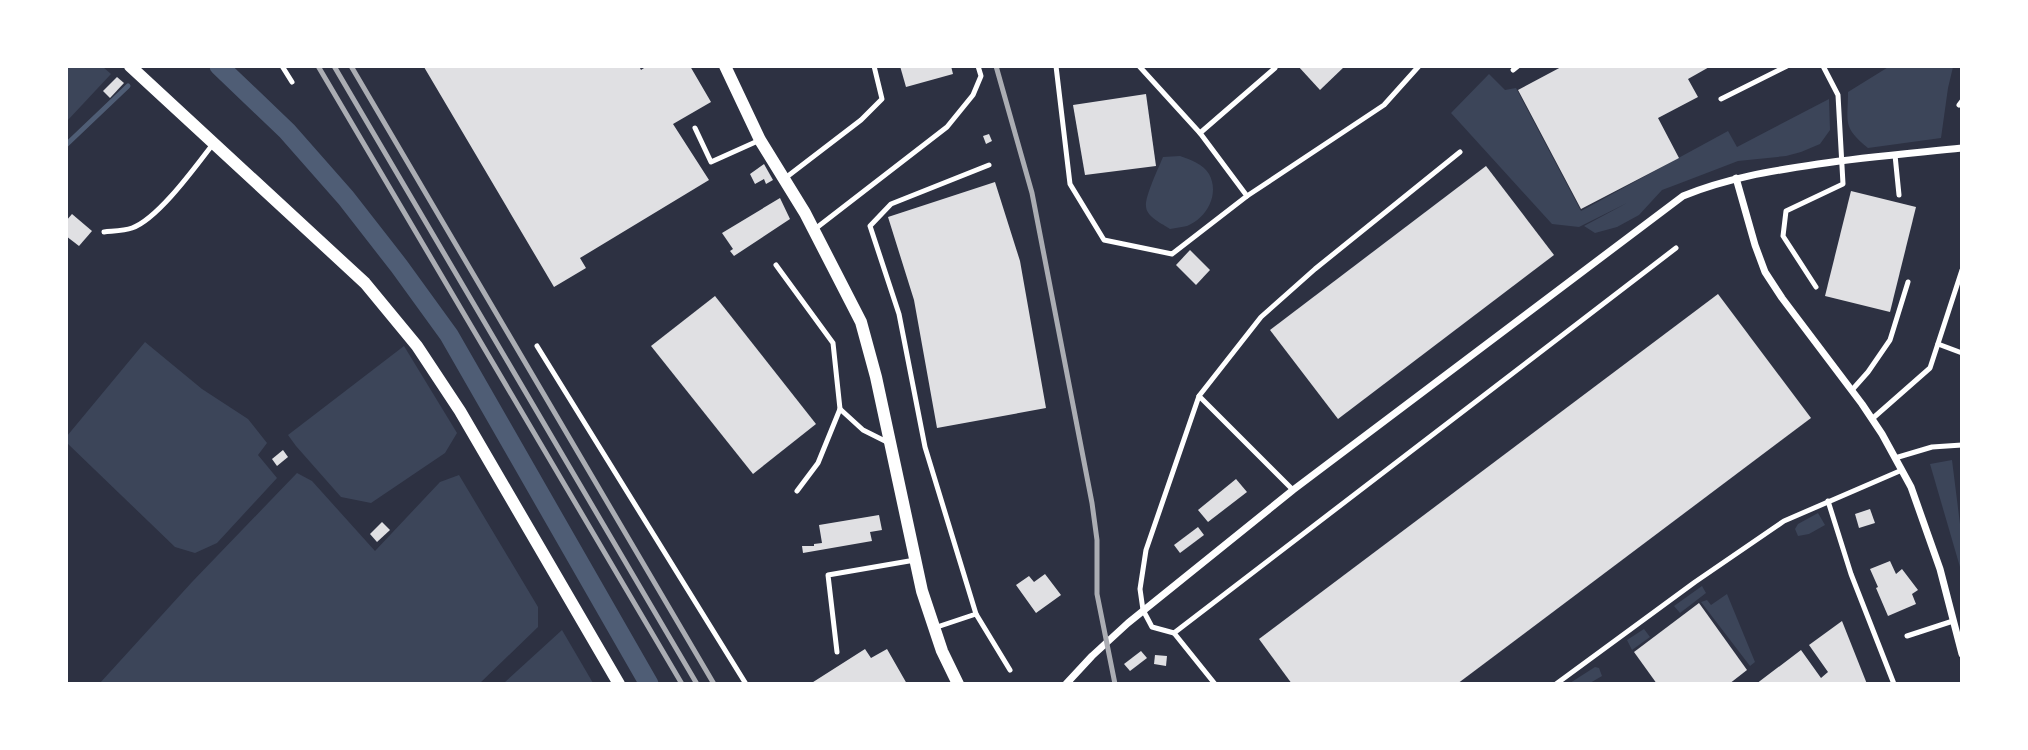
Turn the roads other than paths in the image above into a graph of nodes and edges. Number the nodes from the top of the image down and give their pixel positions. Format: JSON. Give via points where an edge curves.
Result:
{"nodes":[{"id":1,"x":130,"y":66,"type":"edge"},
{"id":2,"x":282,"y":66,"type":"edge"},
{"id":3,"x":725,"y":66,"type":"edge"},
{"id":4,"x":874,"y":66,"type":"edge"},
{"id":5,"x":978,"y":66,"type":"edge"},
{"id":6,"x":1056,"y":66,"type":"edge"},
{"id":7,"x":1139,"y":66,"type":"edge"},
{"id":8,"x":1419,"y":66,"type":"edge"},
{"id":9,"x":1787,"y":66,"type":"edge"},
{"id":10,"x":1824,"y":66,"type":"edge"},
{"id":11,"x":1275,"y":68,"type":"dead end"},
{"id":12,"x":292,"y":82,"type":"dead end"},
{"id":13,"x":1721,"y":99,"type":"dead end"},
{"id":14,"x":695,"y":128,"type":"dead end"},
{"id":15,"x":1200,"y":133,"type":"junction"},
{"id":16,"x":760,"y":141,"type":"junction"},
{"id":17,"x":213,"y":144,"type":"junction"},
{"id":18,"x":1962,"y":148,"type":"edge"},
{"id":19,"x":1460,"y":152,"type":"dead end"},
{"id":20,"x":1895,"y":155,"type":"junction"},
{"id":21,"x":1843,"y":161,"type":"junction"},
{"id":22,"x":989,"y":165,"type":"dead end"},
{"id":23,"x":1736,"y":177,"type":"junction"},
{"id":24,"x":784,"y":179,"type":"junction"},
{"id":25,"x":1899,"y":195,"type":"dead end"},
{"id":26,"x":1247,"y":196,"type":"junction"},
{"id":27,"x":814,"y":231,"type":"junction"},
{"id":28,"x":104,"y":232,"type":"dead end"},
{"id":29,"x":1676,"y":248,"type":"dead end"},
{"id":30,"x":776,"y":265,"type":"dead end"},
{"id":31,"x":1962,"y":270,"type":"edge"},
{"id":32,"x":1908,"y":282,"type":"dead end"},
{"id":33,"x":1816,"y":287,"type":"dead end"},
{"id":34,"x":1938,"y":344,"type":"junction"},
{"id":35,"x":537,"y":346,"type":"dead end"},
{"id":36,"x":1962,"y":353,"type":"edge"},
{"id":37,"x":1852,"y":390,"type":"junction"},
{"id":38,"x":1199,"y":396,"type":"junction"},
{"id":39,"x":841,"y":409,"type":"junction"},
{"id":40,"x":1872,"y":419,"type":"junction"},
{"id":41,"x":890,"y":444,"type":"junction"},
{"id":42,"x":1962,"y":445,"type":"edge"},
{"id":43,"x":1895,"y":458,"type":"junction"},
{"id":44,"x":1902,"y":470,"type":"junction"},
{"id":45,"x":1293,"y":490,"type":"junction"},
{"id":46,"x":797,"y":491,"type":"dead end"},
{"id":47,"x":1828,"y":500,"type":"junction"},
{"id":48,"x":915,"y":560,"type":"junction"},
{"id":49,"x":1143,"y":610,"type":"junction"},
{"id":50,"x":976,"y":614,"type":"junction"},
{"id":51,"x":1953,"y":621,"type":"junction"},
{"id":52,"x":934,"y":628,"type":"junction"},
{"id":53,"x":1174,"y":633,"type":"junction"},
{"id":54,"x":1907,"y":636,"type":"dead end"},
{"id":55,"x":838,"y":652,"type":"dead end"},
{"id":56,"x":1962,"y":654,"type":"edge"},
{"id":57,"x":1010,"y":670,"type":"dead end"},
{"id":58,"x":619,"y":684,"type":"edge"},
{"id":59,"x":746,"y":684,"type":"edge"},
{"id":60,"x":958,"y":684,"type":"edge"},
{"id":61,"x":1066,"y":684,"type":"edge"},
{"id":62,"x":1215,"y":684,"type":"edge"},
{"id":63,"x":1556,"y":684,"type":"edge"},
{"id":64,"x":1894,"y":684,"type":"edge"}],
"edges":[{"from":1,"to":17,"type":"street"},
{"from":2,"to":12,"type":"lane"},
{"from":3,"to":16,"type":"street"},
{"from":4,"to":24,"type":"lane","via":[[882,99]]},
{"from":5,"to":27,"type":"lane","via":[[981,76],[973,95],[947,127]]},
{"from":6,"to":26,"type":"lane","via":[[1070,184],[1104,240],[1172,254]]},
{"from":7,"to":15,"type":"lane"},
{"from":8,"to":26,"type":"lane","via":[[1384,105]]},
{"from":9,"to":13,"type":"lane"},
{"from":10,"to":21,"type":"lane","via":[[1838,95]]},
{"from":11,"to":15,"type":"lane"},
{"from":14,"to":16,"type":"lane","via":[[711,162]]},
{"from":15,"to":26,"type":"lane"},
{"from":16,"to":24,"type":"street"},
{"from":17,"to":28,"type":"lane","via":[[146,221]]},
{"from":17,"to":58,"type":"street","via":[[365,283],[418,346]]},
{"from":18,"to":20,"type":"street"},
{"from":19,"to":38,"type":"lane","via":[[1261,317]]},
{"from":20,"to":21,"type":"street"},
{"from":20,"to":25,"type":"lane"},
{"from":21,"to":23,"type":"street"},
{"from":21,"to":33,"type":"lane","via":[[1843,184],[1786,211],[1783,236]]},
{"from":22,"to":50,"type":"lane","via":[[891,204],[870,226],[899,314],[925,447]]},
{"from":23,"to":37,"type":"street","via":[[1765,272]]},
{"from":23,"to":45,"type":"street","via":[[1683,196]]},
{"from":24,"to":27,"type":"street"},
{"from":27,"to":41,"type":"street","via":[[861,322]]},
{"from":29,"to":53,"type":"lane"},
{"from":30,"to":39,"type":"lane","via":[[833,344]]},
{"from":31,"to":34,"type":"lane"},
{"from":32,"to":37,"type":"lane","via":[[1890,340]]},
{"from":34,"to":36,"type":"lane"},
{"from":34,"to":40,"type":"lane","via":[[1930,368]]},
{"from":35,"to":59,"type":"lane"},
{"from":37,"to":40,"type":"street"},
{"from":38,"to":45,"type":"lane"},
{"from":38,"to":49,"type":"lane","via":[[1146,551],[1140,589]]},
{"from":39,"to":41,"type":"lane","via":[[863,430]]},
{"from":39,"to":46,"type":"lane","via":[[818,463]]},
{"from":40,"to":43,"type":"street"},
{"from":41,"to":48,"type":"street"},
{"from":42,"to":43,"type":"lane","via":[[1932,447]]},
{"from":43,"to":44,"type":"street"},
{"from":44,"to":47,"type":"lane"},
{"from":44,"to":51,"type":"street","via":[[1920,508]]},
{"from":45,"to":49,"type":"street"},
{"from":47,"to":63,"type":"lane","via":[[1773,529]]},
{"from":47,"to":64,"type":"lane"},
{"from":48,"to":52,"type":"street"},
{"from":48,"to":55,"type":"lane","via":[[828,575]]},
{"from":49,"to":53,"type":"lane","via":[[1152,628]]},
{"from":49,"to":61,"type":"street"},
{"from":50,"to":52,"type":"lane"},
{"from":50,"to":57,"type":"lane"},
{"from":51,"to":54,"type":"lane"},
{"from":51,"to":56,"type":"street"},
{"from":52,"to":60,"type":"street"},
{"from":53,"to":62,"type":"lane"}]}
